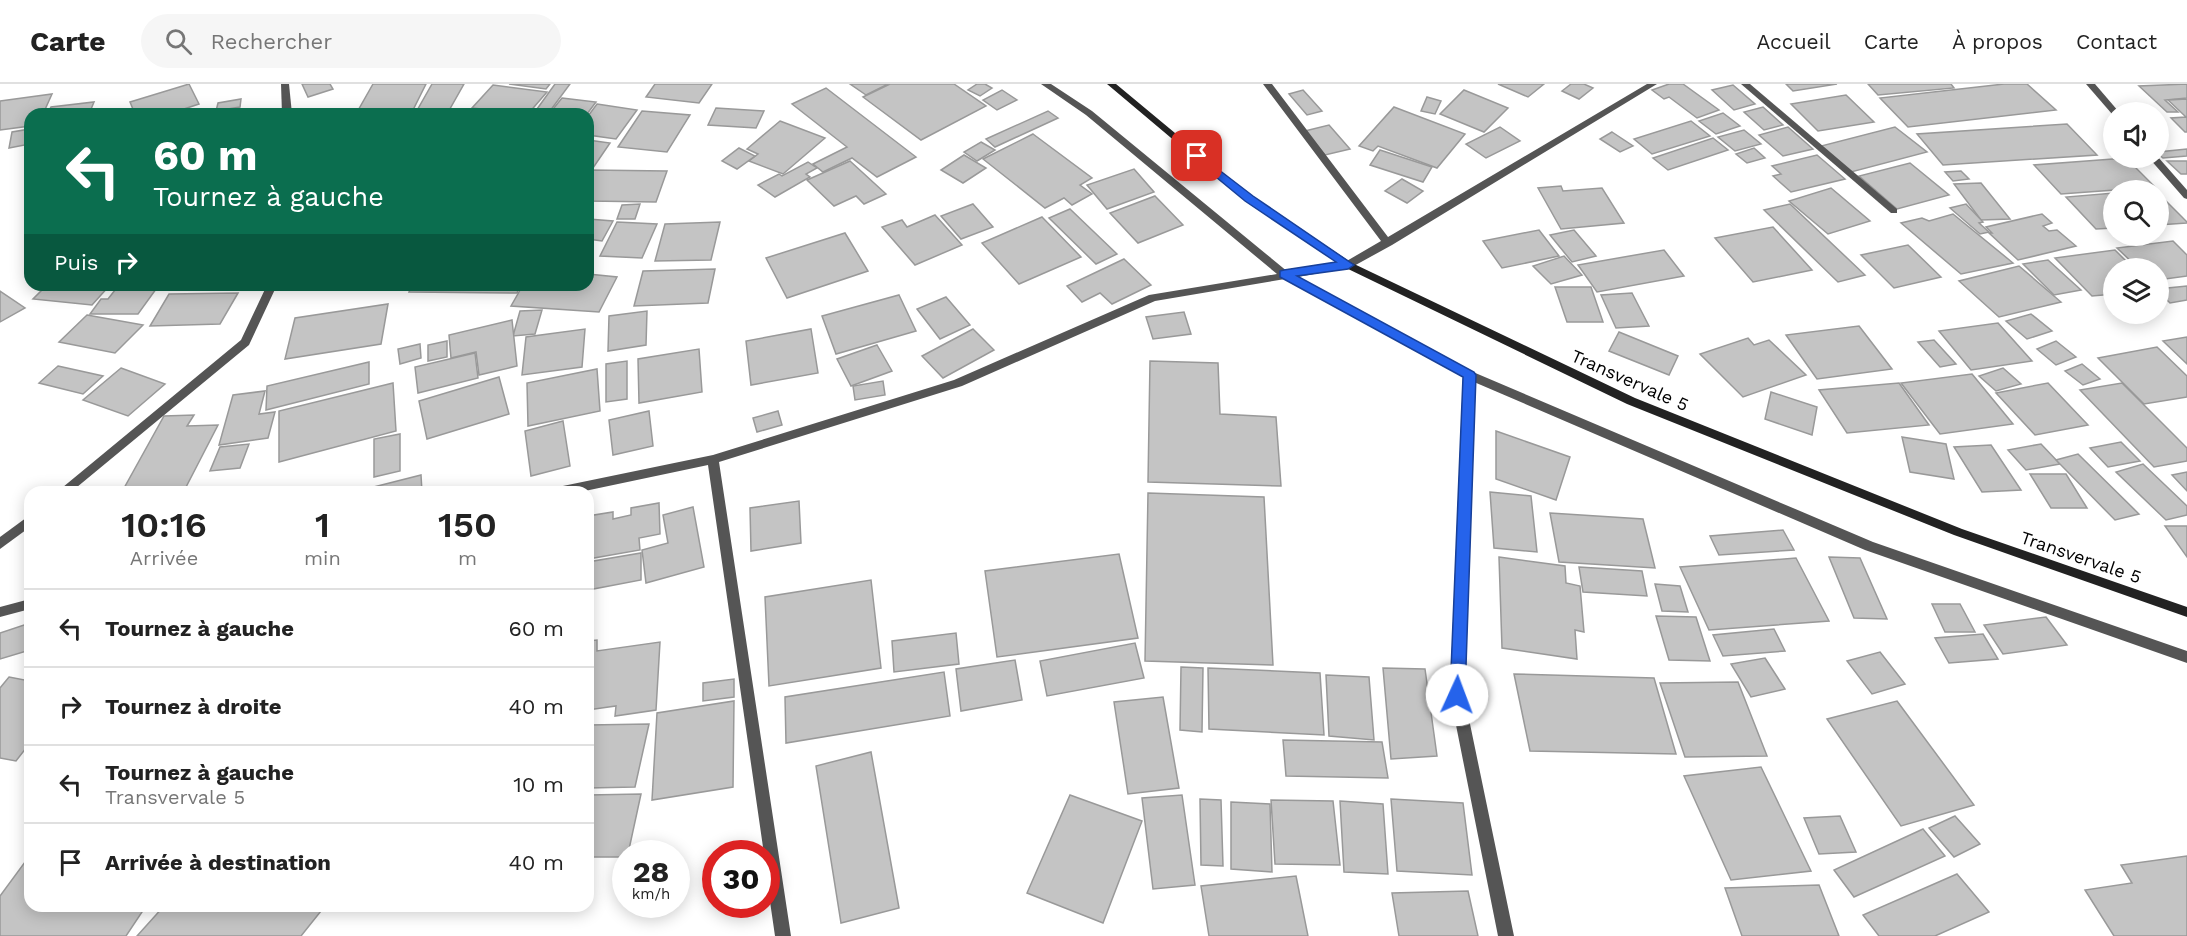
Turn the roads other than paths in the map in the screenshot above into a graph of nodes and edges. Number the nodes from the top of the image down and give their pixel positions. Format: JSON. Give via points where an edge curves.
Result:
{"nodes":[{"id":1,"x":285,"y":84,"type":"edge"},
{"id":2,"x":1045,"y":84,"type":"edge"},
{"id":3,"x":1111,"y":84,"type":"edge"},
{"id":4,"x":1268,"y":84,"type":"edge"},
{"id":5,"x":1653,"y":84,"type":"edge"},
{"id":6,"x":1745,"y":84,"type":"edge"},
{"id":7,"x":2090,"y":84,"type":"edge"},
{"id":8,"x":2106,"y":102,"type":"edge"},
{"id":9,"x":287,"y":108,"type":"edge"},
{"id":10,"x":2163,"y":168,"type":"edge"},
{"id":11,"x":2187,"y":196,"type":"edge"},
{"id":12,"x":1894,"y":211,"type":"dead end"},
{"id":13,"x":1388,"y":243,"type":"junction"},
{"id":14,"x":1348,"y":265,"type":"junction"},
{"id":15,"x":1284,"y":274,"type":"junction"},
{"id":16,"x":269,"y":291,"type":"edge"},
{"id":17,"x":1469,"y":375,"type":"junction"},
{"id":18,"x":712,"y":459,"type":"junction"},
{"id":19,"x":70,"y":486,"type":"edge"},
{"id":20,"x":586,"y":486,"type":"edge"},
{"id":21,"x":24,"y":525,"type":"edge"},
{"id":22,"x":0,"y":544,"type":"edge"},
{"id":23,"x":24,"y":606,"type":"edge"},
{"id":24,"x":0,"y":612,"type":"edge"},
{"id":25,"x":2187,"y":612,"type":"edge"},
{"id":26,"x":2187,"y":657,"type":"edge"},
{"id":27,"x":783,"y":936,"type":"edge"},
{"id":28,"x":1506,"y":936,"type":"edge"}],
"edges":[{"from":1,"to":9,"type":"street"},
{"from":2,"to":15,"type":"street","via":[[1089,113]]},
{"from":3,"to":14,"type":"main road","name":"Transvervale 5","via":[[1249,199]]},
{"from":4,"to":13,"type":"street"},
{"from":5,"to":13,"type":"street"},
{"from":6,"to":12,"type":"street"},
{"from":7,"to":8,"type":"street"},
{"from":10,"to":11,"type":"street"},
{"from":13,"to":14,"type":"street"},
{"from":14,"to":15,"type":"street"},
{"from":14,"to":25,"type":"main road","name":"Transvervale 5","via":[[1631,401],[1958,532]]},
{"from":15,"to":17,"type":"street"},
{"from":15,"to":18,"type":"street","via":[[1153,298],[958,383]]},
{"from":16,"to":19,"type":"street","via":[[245,342]]},
{"from":17,"to":26,"type":"street","via":[[1869,546]]},
{"from":17,"to":28,"type":"street","via":[[1457,695]]},
{"from":18,"to":20,"type":"street"},
{"from":18,"to":27,"type":"street"},
{"from":21,"to":22,"type":"street"},
{"from":23,"to":24,"type":"street"}]}
